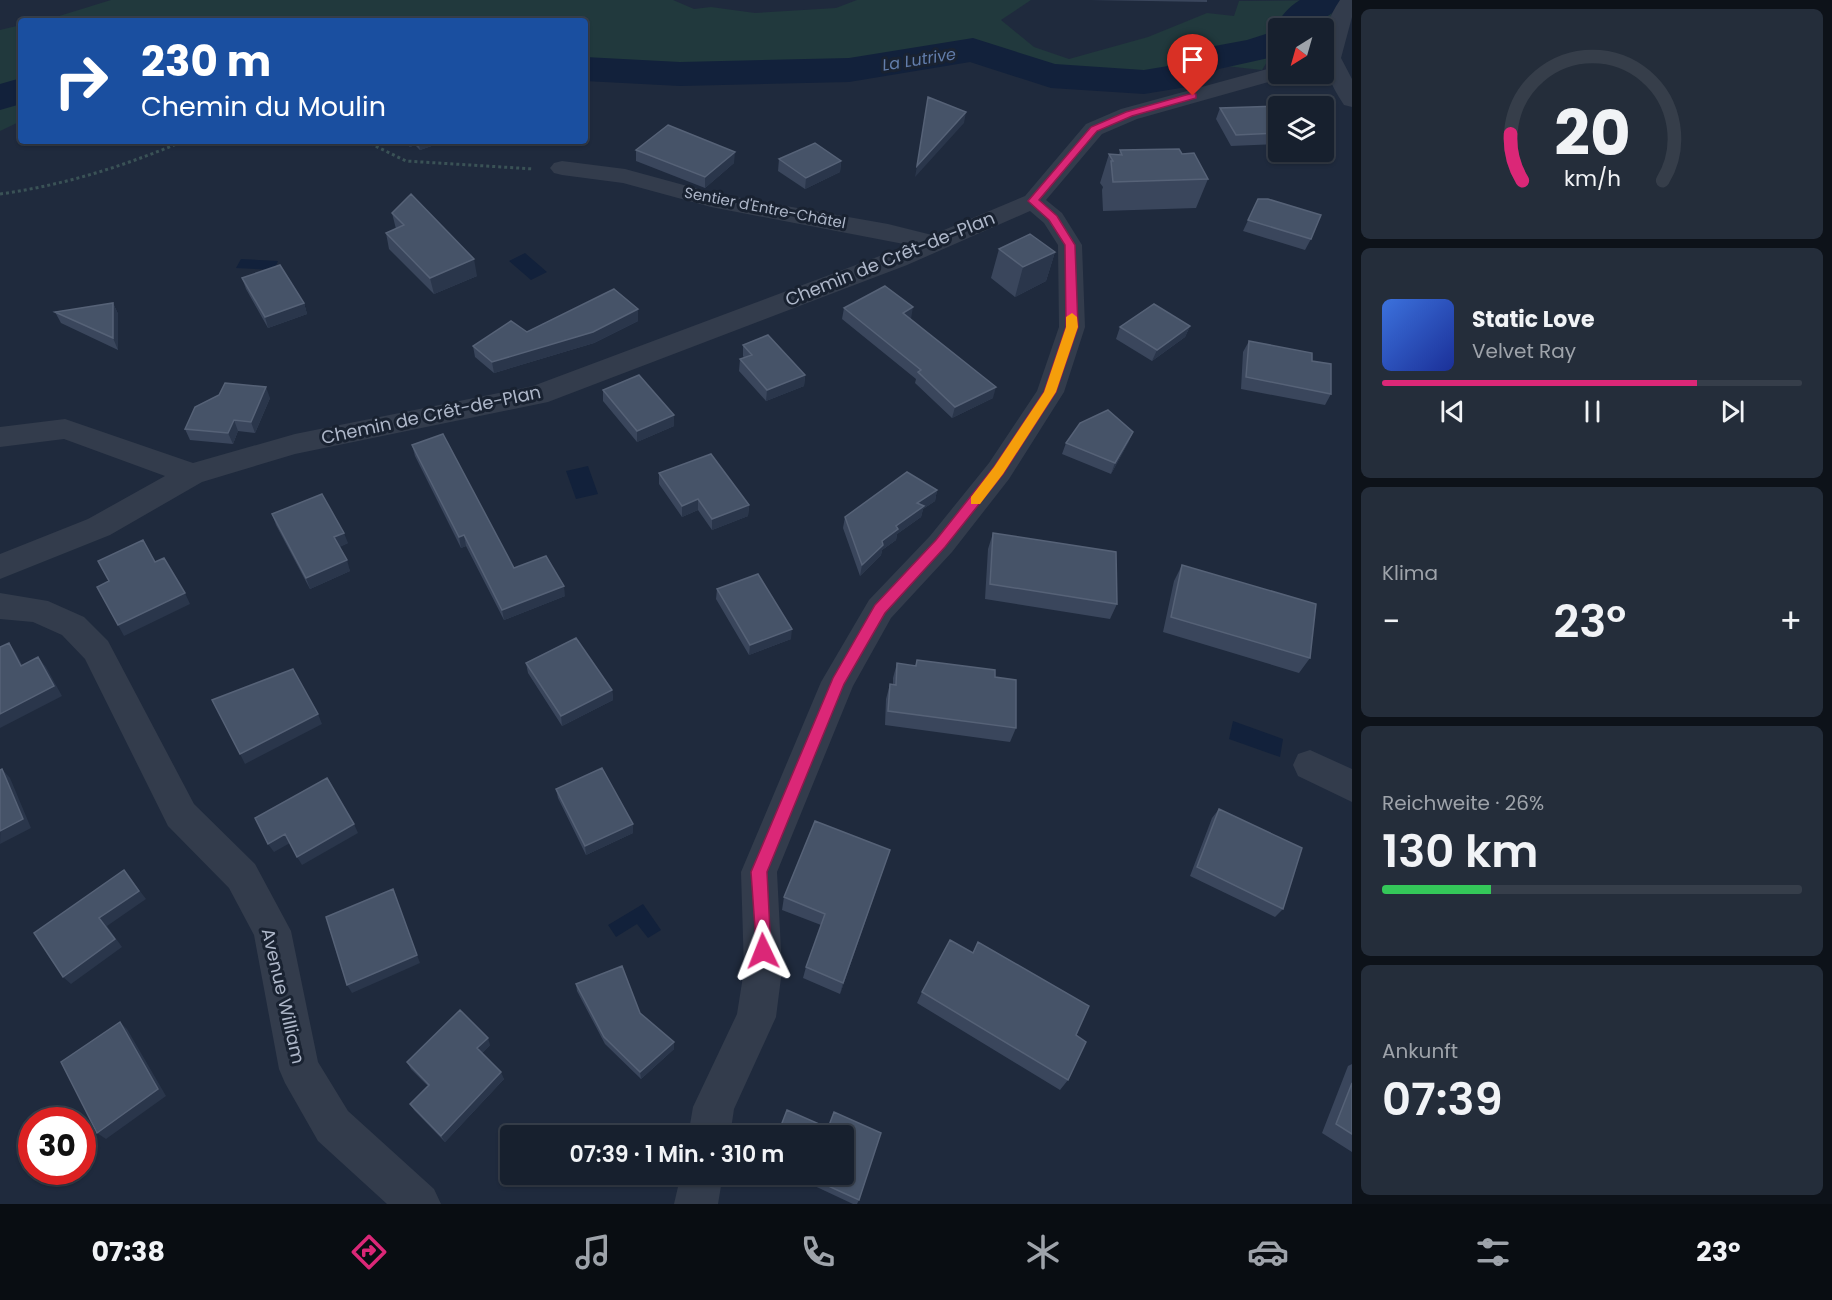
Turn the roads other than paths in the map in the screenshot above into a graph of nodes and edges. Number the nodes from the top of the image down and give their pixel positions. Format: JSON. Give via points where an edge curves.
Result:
{"nodes":[{"id":1,"x":1350,"y":0,"type":"edge"},
{"id":2,"x":1334,"y":38,"type":"edge"},
{"id":3,"x":1334,"y":70,"type":"edge"},
{"id":4,"x":1268,"y":75,"type":"edge"},
{"id":5,"x":1352,"y":100,"type":"edge"},
{"id":6,"x":562,"y":168,"type":"dead end"},
{"id":7,"x":1033,"y":201,"type":"junction"},
{"id":8,"x":933,"y":243,"type":"junction"},
{"id":9,"x":0,"y":436,"type":"edge"},
{"id":10,"x":192,"y":474,"type":"junction"},
{"id":11,"x":0,"y":567,"type":"edge"},
{"id":12,"x":0,"y":606,"type":"edge"},
{"id":13,"x":1310,"y":765,"type":"dead end"},
{"id":14,"x":1352,"y":786,"type":"edge"},
{"id":15,"x":711,"y":1125,"type":"edge"},
{"id":16,"x":700,"y":1185,"type":"edge"},
{"id":17,"x":418,"y":1204,"type":"edge"},
{"id":18,"x":696,"y":1204,"type":"edge"}],
"edges":[{"from":1,"to":2,"type":"street"},
{"from":3,"to":5,"type":"street"},
{"from":4,"to":7,"type":"street","via":[[1129,114],[1094,129]]},
{"from":6,"to":8,"type":"street","name":"Sentier d'Entre-Châtel","via":[[625,176],[711,200]]},
{"from":7,"to":8,"type":"street","name":"Chemin de Crêt-de-Plan"},
{"from":7,"to":15,"type":"street","via":[[1053,218],[1070,245],[1072,327],[1050,392],[999,471],[880,609],[838,682],[759,872],[763,970],[756,1017],[714,1107]]},
{"from":8,"to":10,"type":"street","name":"Chemin de Crêt-de-Plan","via":[[538,395],[295,444]]},
{"from":9,"to":10,"type":"street","via":[[65,429]]},
{"from":10,"to":11,"type":"street","name":"Chemin de Crêt-de-Plan","via":[[99,527]]},
{"from":12,"to":17,"type":"street","name":"Avenue William","via":[[37,610],[73,626],[97,651],[181,815],[242,876],[272,931],[298,1069],[333,1126]]},
{"from":13,"to":14,"type":"street"},
{"from":16,"to":18,"type":"street"}]}
